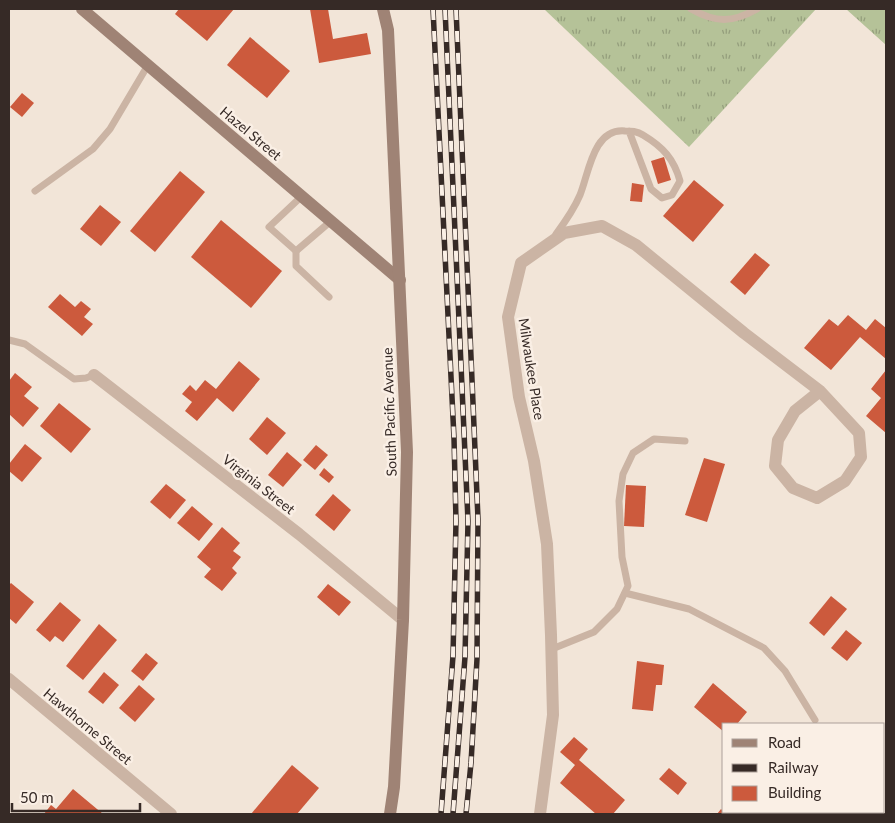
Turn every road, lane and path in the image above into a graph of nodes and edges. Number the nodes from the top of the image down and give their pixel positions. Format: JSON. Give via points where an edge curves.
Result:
{"nodes":[{"id":1,"x":82,"y":9,"type":"edge"},
{"id":2,"x":383,"y":9,"type":"edge"},
{"id":3,"x":691,"y":9,"type":"edge"},
{"id":4,"x":757,"y":9,"type":"edge"},
{"id":5,"x":148,"y":65,"type":"junction"},
{"id":6,"x":628,"y":131,"type":"junction"},
{"id":7,"x":35,"y":191,"type":"dead end"},
{"id":8,"x":302,"y":196,"type":"junction"},
{"id":9,"x":330,"y":221,"type":"junction"},
{"id":10,"x":550,"y":242,"type":"junction"},
{"id":11,"x":296,"y":251,"type":"junction"},
{"id":12,"x":400,"y":280,"type":"junction"},
{"id":13,"x":329,"y":297,"type":"dead end"},
{"id":14,"x":9,"y":340,"type":"edge"},
{"id":15,"x":94,"y":375,"type":"joint"},
{"id":16,"x":820,"y":391,"type":"junction"},
{"id":17,"x":685,"y":440,"type":"dead end"},
{"id":18,"x":625,"y":593,"type":"junction"},
{"id":19,"x":403,"y":620,"type":"junction"},
{"id":20,"x":552,"y":649,"type":"junction"},
{"id":21,"x":9,"y":679,"type":"edge"},
{"id":22,"x":815,"y":720,"type":"dead end"},
{"id":23,"x":542,"y":813,"type":"edge"},
{"id":24,"x":171,"y":814,"type":"edge"},
{"id":25,"x":390,"y":814,"type":"edge"}],
"edges":[{"from":1,"to":5,"type":"street","name":"Hazel Street"},
{"from":2,"to":12,"type":"street","name":"South Pacific Avenue","via":[[388,30]]},
{"from":3,"to":4,"type":"lane","via":[[720,20],[740,18]]},
{"from":5,"to":7,"type":"lane","via":[[110,129],[93,149]]},
{"from":5,"to":8,"type":"street","name":"Hazel Street"},
{"from":6,"to":6,"type":"lane","via":[[638,132],[658,144],[676,167],[680,181],[672,195],[662,198],[650,189]]},
{"from":6,"to":10,"type":"lane","via":[[619,130],[605,136],[594,154],[568,218]]},
{"from":8,"to":9,"type":"street","name":"Hazel Street"},
{"from":8,"to":11,"type":"lane","via":[[270,227]]},
{"from":9,"to":11,"type":"lane"},
{"from":9,"to":12,"type":"street","name":"Hazel Street"},
{"from":10,"to":16,"type":"street","name":"Milwaukee Place","via":[[564,233],[602,226],[636,245]]},
{"from":10,"to":20,"type":"street","name":"Milwaukee Place","via":[[521,263],[508,317],[519,397],[534,461],[547,544]]},
{"from":11,"to":13,"type":"lane","via":[[296,266]]},
{"from":12,"to":19,"type":"street","name":"South Pacific Avenue","via":[[407,452]]},
{"from":14,"to":15,"type":"lane","via":[[25,344],[74,379]]},
{"from":15,"to":19,"type":"street","name":"Virginia Street","via":[[299,534]]},
{"from":16,"to":16,"type":"street","via":[[859,433],[861,457],[845,480],[817,498],[794,488],[776,466],[778,440],[795,411]]},
{"from":17,"to":18,"type":"lane","via":[[654,439],[633,453],[623,474],[619,501],[622,557],[628,586]]},
{"from":18,"to":20,"type":"lane","via":[[617,609],[594,632]]},
{"from":18,"to":22,"type":"lane","via":[[689,609],[764,648],[785,672]]},
{"from":19,"to":25,"type":"street","name":"South Pacific Avenue"},
{"from":20,"to":23,"type":"street","name":"Milwaukee Place","via":[[552,715]]},
{"from":21,"to":24,"type":"street","name":"Hawthorne Street"}]}
